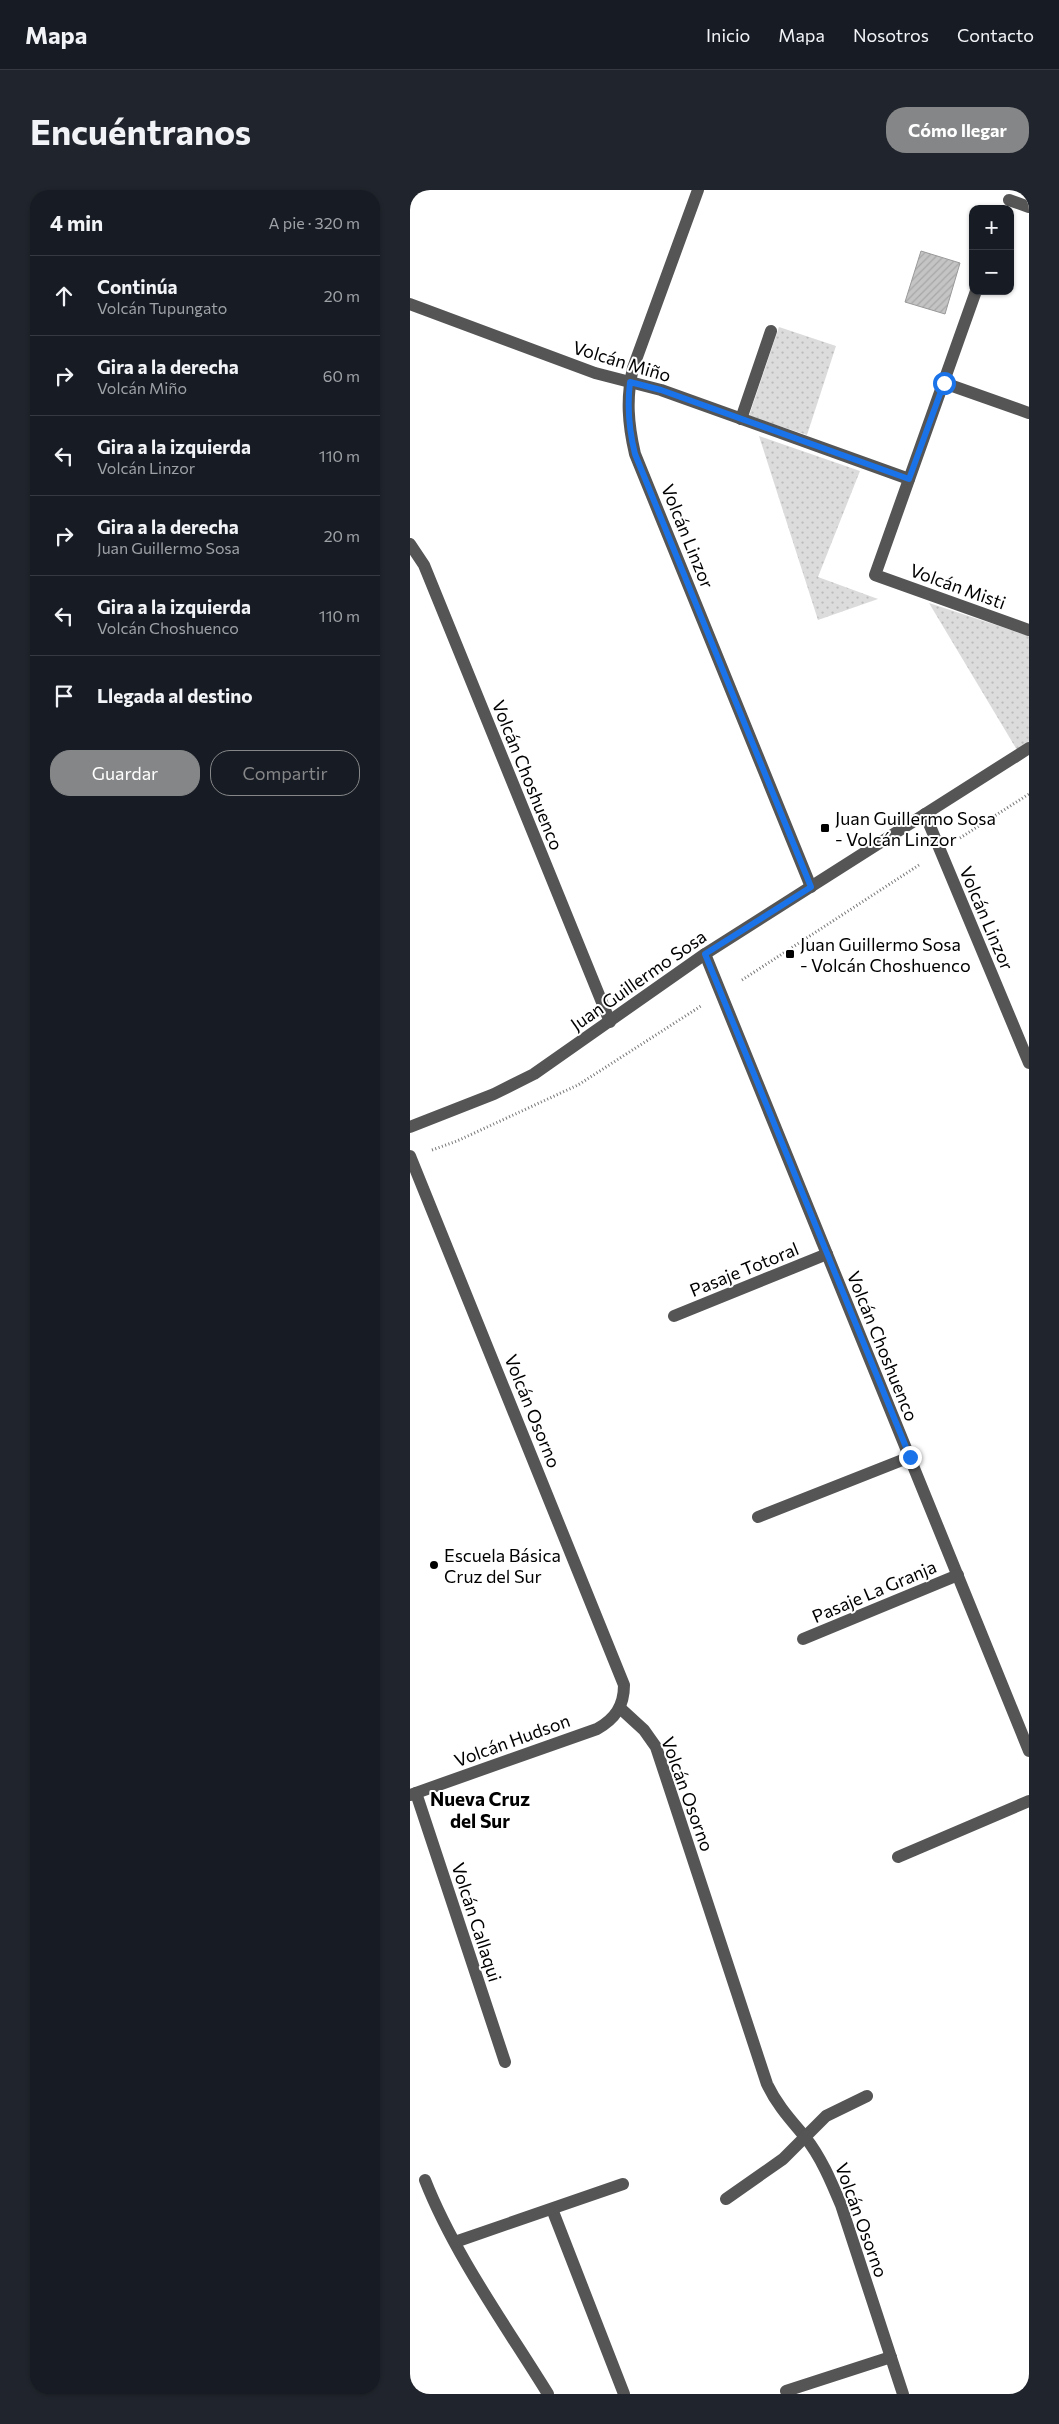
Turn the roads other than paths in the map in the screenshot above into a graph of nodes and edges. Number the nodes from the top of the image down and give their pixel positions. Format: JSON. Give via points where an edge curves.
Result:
{"nodes":[{"id":1,"x":698,"y":190,"type":"edge"},
{"id":2,"x":1009,"y":200,"type":"edge"},
{"id":3,"x":1029,"y":207,"type":"edge"},
{"id":4,"x":975,"y":295,"type":"edge"},
{"id":5,"x":410,"y":304,"type":"edge"},
{"id":6,"x":771,"y":331,"type":"dead end"},
{"id":7,"x":630,"y":382,"type":"junction"},
{"id":8,"x":944,"y":383,"type":"junction"},
{"id":9,"x":1029,"y":413,"type":"edge"},
{"id":10,"x":741,"y":419,"type":"junction"},
{"id":11,"x":909,"y":479,"type":"junction"},
{"id":12,"x":410,"y":544,"type":"edge"},
{"id":13,"x":1029,"y":630,"type":"edge"},
{"id":14,"x":1029,"y":748,"type":"edge"},
{"id":15,"x":925,"y":814,"type":"junction"},
{"id":16,"x":811,"y":887,"type":"junction"},
{"id":17,"x":705,"y":954,"type":"junction"},
{"id":18,"x":610,"y":1022,"type":"junction"},
{"id":19,"x":1029,"y":1063,"type":"edge"},
{"id":20,"x":410,"y":1127,"type":"edge"},
{"id":21,"x":410,"y":1156,"type":"edge"},
{"id":22,"x":827,"y":1254,"type":"junction"},
{"id":23,"x":674,"y":1316,"type":"dead end"},
{"id":24,"x":910,"y":1457,"type":"junction"},
{"id":25,"x":758,"y":1516,"type":"dead end"},
{"id":26,"x":958,"y":1575,"type":"junction"},
{"id":27,"x":803,"y":1639,"type":"dead end"},
{"id":28,"x":620,"y":1708,"type":"junction"},
{"id":29,"x":1029,"y":1751,"type":"edge"},
{"id":30,"x":413,"y":1794,"type":"edge"},
{"id":31,"x":1029,"y":1801,"type":"edge"},
{"id":32,"x":898,"y":1857,"type":"dead end"},
{"id":33,"x":505,"y":2062,"type":"dead end"},
{"id":34,"x":867,"y":2096,"type":"dead end"},
{"id":35,"x":805,"y":2137,"type":"junction"},
{"id":36,"x":425,"y":2180,"type":"dead end"},
{"id":37,"x":623,"y":2184,"type":"dead end"},
{"id":38,"x":726,"y":2199,"type":"dead end"},
{"id":39,"x":552,"y":2209,"type":"junction"},
{"id":40,"x":455,"y":2242,"type":"junction"},
{"id":41,"x":891,"y":2357,"type":"junction"},
{"id":42,"x":786,"y":2391,"type":"dead end"},
{"id":43,"x":548,"y":2394,"type":"edge"},
{"id":44,"x":624,"y":2394,"type":"edge"},
{"id":45,"x":903,"y":2394,"type":"edge"}],
"edges":[{"from":1,"to":7,"type":"street","name":"Volcán Linzor"},
{"from":2,"to":3,"type":"street"},
{"from":4,"to":8,"type":"street"},
{"from":5,"to":7,"type":"street","name":"Volcán Miño","via":[[595,373]]},
{"from":6,"to":10,"type":"street"},
{"from":7,"to":10,"type":"street","name":"Volcán Miño"},
{"from":7,"to":16,"type":"street","name":"Volcán Linzor","via":[[628,416],[635,454]]},
{"from":8,"to":9,"type":"street"},
{"from":8,"to":11,"type":"street"},
{"from":10,"to":11,"type":"street","name":"Volcán Miño"},
{"from":11,"to":13,"type":"street","name":"Volcán Misti","via":[[875,575]]},
{"from":12,"to":18,"type":"street","name":"Volcán Choshuenco","via":[[424,565]]},
{"from":14,"to":15,"type":"street","name":"Juan Guillermo Sosa"},
{"from":15,"to":16,"type":"street","name":"Juan Guillermo Sosa"},
{"from":15,"to":19,"type":"street","name":"Volcán Linzor"},
{"from":16,"to":17,"type":"street","name":"Juan Guillermo Sosa"},
{"from":17,"to":18,"type":"street","name":"Juan Guillermo Sosa"},
{"from":17,"to":22,"type":"street","name":"Volcán Choshuenco"},
{"from":18,"to":20,"type":"street","name":"Juan Guillermo Sosa","via":[[534,1074],[494,1094]]},
{"from":21,"to":28,"type":"street","name":"Volcán Osorno","via":[[620,1674],[624,1696]]},
{"from":22,"to":23,"type":"street","name":"Pasaje Totoral"},
{"from":22,"to":24,"type":"street","name":"Volcán Choshuenco"},
{"from":24,"to":25,"type":"street"},
{"from":24,"to":26,"type":"street","name":"Volcán Choshuenco"},
{"from":26,"to":27,"type":"street","name":"Pasaje La Granja"},
{"from":26,"to":29,"type":"street","name":"Volcán Choshuenco"},
{"from":28,"to":30,"type":"street","name":"Volcán Hudson","via":[[606,1724],[596,1729]]},
{"from":28,"to":35,"type":"street","name":"Volcán Osorno","via":[[644,1730],[656,1748],[767,2084],[785,2116]]},
{"from":30,"to":33,"type":"street","name":"Volcán Callaqui"},
{"from":31,"to":32,"type":"street"},
{"from":34,"to":35,"type":"street","via":[[826,2116]]},
{"from":35,"to":38,"type":"street","via":[[783,2159]]},
{"from":35,"to":41,"type":"street","name":"Volcán Osorno","via":[[828,2175],[841,2205]]},
{"from":36,"to":40,"type":"street"},
{"from":37,"to":39,"type":"street"},
{"from":39,"to":40,"type":"street"},
{"from":39,"to":44,"type":"street"},
{"from":40,"to":43,"type":"street"},
{"from":41,"to":42,"type":"street"},
{"from":41,"to":45,"type":"street","name":"Volcán Osorno"}]}
